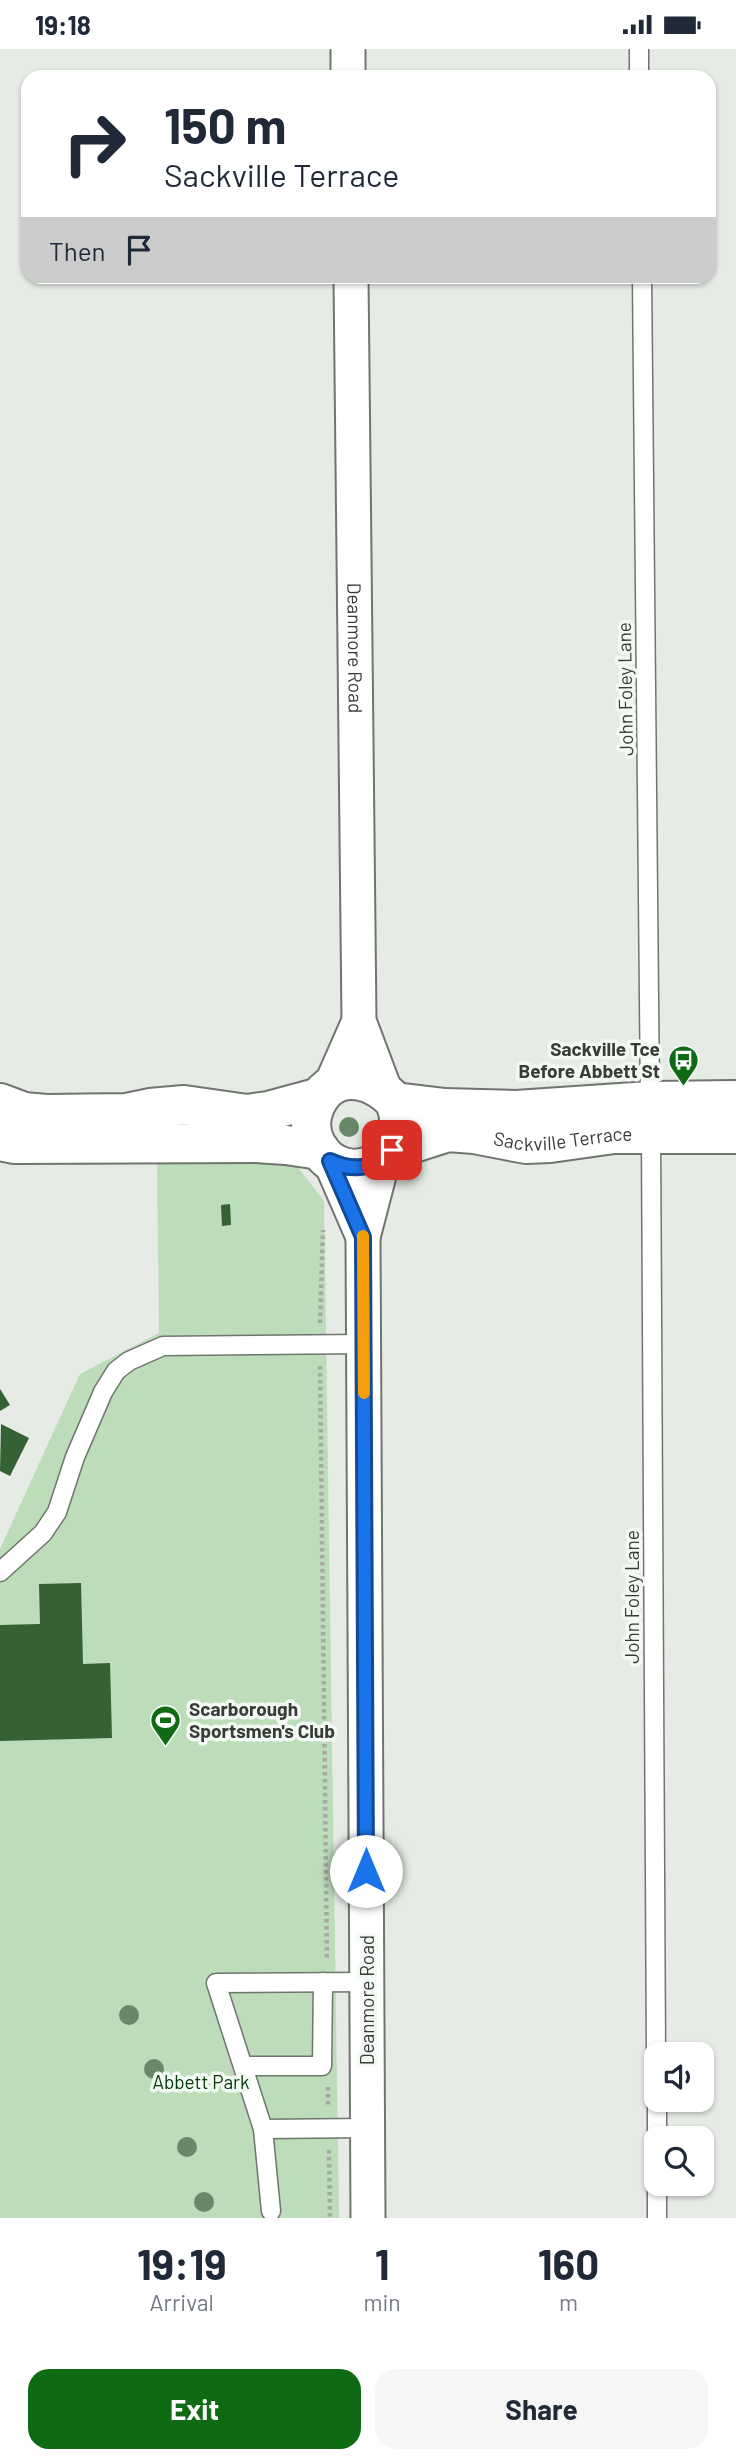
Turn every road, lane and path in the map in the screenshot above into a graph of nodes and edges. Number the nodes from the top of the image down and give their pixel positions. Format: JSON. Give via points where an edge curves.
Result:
{"nodes":[{"id":1,"x":348,"y":49,"type":"edge"},
{"id":2,"x":639,"y":49,"type":"edge"},
{"id":3,"x":348,"y":70,"type":"edge"},
{"id":4,"x":639,"y":70,"type":"edge"},
{"id":5,"x":351,"y":284,"type":"edge"},
{"id":6,"x":642,"y":284,"type":"edge"},
{"id":7,"x":359,"y":1021,"type":"junction"},
{"id":8,"x":325,"y":1092,"type":"junction"},
{"id":9,"x":390,"y":1096,"type":"junction"},
{"id":10,"x":736,"y":1100,"type":"edge"},
{"id":11,"x":0,"y":1103,"type":"edge"},
{"id":12,"x":650,"y":1118,"type":"junction"},
{"id":13,"x":736,"y":1135,"type":"edge"},
{"id":14,"x":0,"y":1141,"type":"edge"},
{"id":15,"x":387,"y":1155,"type":"junction"},
{"id":16,"x":325,"y":1156,"type":"junction"},
{"id":17,"x":323,"y":1227,"type":"dead end"},
{"id":18,"x":363,"y":1237,"type":"junction"},
{"id":19,"x":320,"y":1344,"type":"junction"},
{"id":20,"x":364,"y":1344,"type":"junction"},
{"id":21,"x":0,"y":1572,"type":"edge"},
{"id":22,"x":325,"y":1982,"type":"junction"},
{"id":23,"x":367,"y":1982,"type":"junction"},
{"id":24,"x":656,"y":2042,"type":"edge"},
{"id":25,"x":243,"y":2066,"type":"junction"},
{"id":26,"x":328,"y":2075,"type":"dead end"},
{"id":27,"x":368,"y":2128,"type":"junction"},
{"id":28,"x":263,"y":2129,"type":"junction"},
{"id":29,"x":329,"y":2129,"type":"junction"},
{"id":30,"x":657,"y":2196,"type":"edge"},
{"id":31,"x":271,"y":2211,"type":"dead end"},
{"id":32,"x":330,"y":2218,"type":"edge"},
{"id":33,"x":368,"y":2218,"type":"edge"},
{"id":34,"x":657,"y":2218,"type":"edge"}],
"edges":[{"from":1,"to":3,"type":"street"},
{"from":2,"to":4,"type":"lane"},
{"from":5,"to":7,"type":"street","name":"Deanmore Road"},
{"from":6,"to":12,"type":"lane","name":"John Foley Lane"},
{"from":7,"to":8,"type":"street","name":"Deanmore Road"},
{"from":7,"to":9,"type":"street","name":"Deanmore Road"},
{"from":8,"to":9,"type":"main road","name":"Sackville Terrace","via":[[358,1079]]},
{"from":8,"to":11,"type":"main road","name":"Sackville Terrace","via":[[247,1114],[184,1105],[127,1113],[46,1114]]},
{"from":8,"to":16,"type":"main road","via":[[311,1124],[313,1138]]},
{"from":9,"to":12,"type":"main road","name":"Sackville Terrace","via":[[445,1108]]},
{"from":9,"to":15,"type":"main road","via":[[401,1127]]},
{"from":10,"to":12,"type":"main road","name":"Sackville Terrace"},
{"from":12,"to":13,"type":"main road","name":"Sackville Terrace"},
{"from":12,"to":15,"type":"main road","name":"Sackville Terrace","via":[[614,1134],[550,1143],[526,1144],[447,1132]]},
{"from":12,"to":24,"type":"lane","name":"John Foley Lane"},
{"from":14,"to":16,"type":"main road","name":"Sackville Terrace","via":[[256,1143],[286,1145]]},
{"from":15,"to":16,"type":"main road","name":"Sackville Terrace","via":[[357,1168],[343,1167]]},
{"from":15,"to":18,"type":"street","name":"Deanmore Road"},
{"from":16,"to":18,"type":"street","name":"Deanmore Road"},
{"from":17,"to":19,"type":"path"},
{"from":18,"to":20,"type":"street","name":"Deanmore Road"},
{"from":19,"to":20,"type":"lane"},
{"from":19,"to":21,"type":"lane","via":[[163,1346],[130,1361],[116,1371],[103,1392],[57,1512],[43,1533]]},
{"from":19,"to":22,"type":"path"},
{"from":20,"to":23,"type":"street","name":"Deanmore Road"},
{"from":22,"to":23,"type":"lane"},
{"from":22,"to":25,"type":"lane","via":[[322,2066]]},
{"from":22,"to":25,"type":"lane","via":[[216,1983]]},
{"from":23,"to":27,"type":"street","name":"Deanmore Road"},
{"from":25,"to":28,"type":"lane"},
{"from":26,"to":29,"type":"path"},
{"from":27,"to":29,"type":"lane"},
{"from":27,"to":33,"type":"street","name":"Deanmore Road"},
{"from":28,"to":29,"type":"lane"},
{"from":28,"to":31,"type":"lane"},
{"from":29,"to":32,"type":"path"},
{"from":30,"to":34,"type":"lane"}]}
